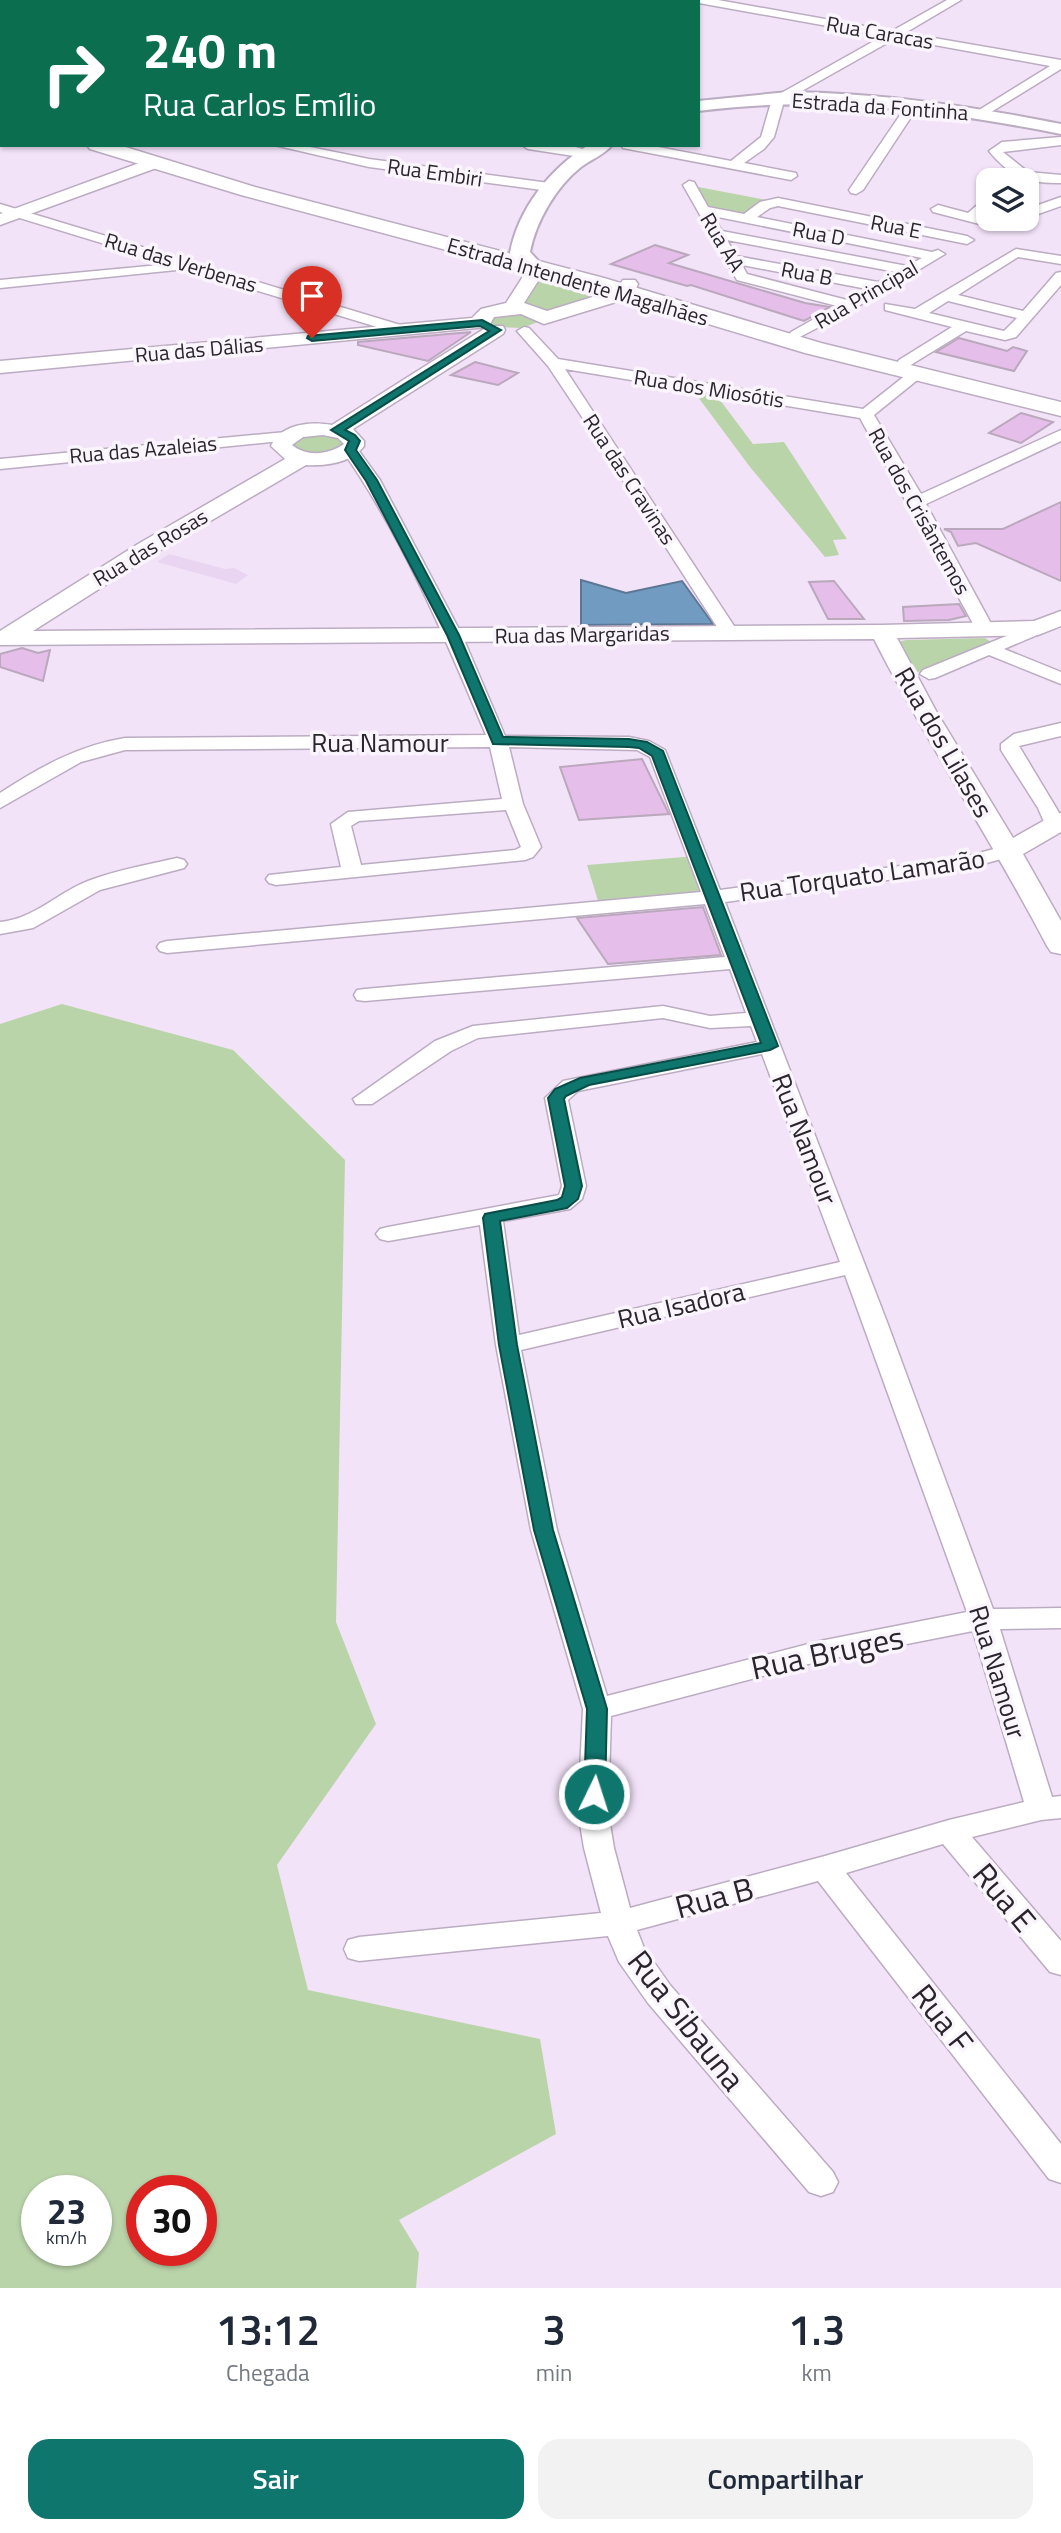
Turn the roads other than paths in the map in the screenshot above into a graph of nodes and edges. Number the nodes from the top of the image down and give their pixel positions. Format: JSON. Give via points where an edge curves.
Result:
{"nodes":[{"id":1,"x":700,"y":0,"type":"edge"},
{"id":2,"x":955,"y":0,"type":"edge"},
{"id":3,"x":892,"y":34,"type":"junction"},
{"id":4,"x":1061,"y":64,"type":"edge"},
{"id":5,"x":780,"y":99,"type":"junction"},
{"id":6,"x":913,"y":105,"type":"junction"},
{"id":7,"x":700,"y":106,"type":"edge"},
{"id":8,"x":983,"y":113,"type":"junction"},
{"id":9,"x":1061,"y":129,"type":"edge"},
{"id":10,"x":1061,"y":141,"type":"edge"},
{"id":11,"x":104,"y":147,"type":"edge"},
{"id":12,"x":124,"y":147,"type":"edge"},
{"id":13,"x":291,"y":147,"type":"edge"},
{"id":14,"x":562,"y":147,"type":"edge"},
{"id":15,"x":637,"y":147,"type":"edge"},
{"id":16,"x":595,"y":149,"type":"edge"},
{"id":17,"x":146,"y":160,"type":"junction"},
{"id":18,"x":733,"y":165,"type":"junction"},
{"id":19,"x":790,"y":176,"type":"dead end"},
{"id":20,"x":1061,"y":179,"type":"edge"},
{"id":21,"x":689,"y":185,"type":"dead end"},
{"id":22,"x":549,"y":187,"type":"junction"},
{"id":23,"x":856,"y":190,"type":"dead end"},
{"id":24,"x":1061,"y":201,"type":"edge"},
{"id":25,"x":938,"y":209,"type":"dead end"},
{"id":26,"x":1039,"y":209,"type":"edge"},
{"id":27,"x":704,"y":210,"type":"junction"},
{"id":28,"x":4,"y":212,"type":"edge"},
{"id":29,"x":976,"y":212,"type":"edge"},
{"id":30,"x":971,"y":217,"type":"junction"},
{"id":31,"x":747,"y":218,"type":"junction"},
{"id":32,"x":976,"y":219,"type":"edge"},
{"id":33,"x":718,"y":234,"type":"junction"},
{"id":34,"x":972,"y":238,"type":"joint"},
{"id":35,"x":933,"y":256,"type":"junction"},
{"id":36,"x":526,"y":259,"type":"junction"},
{"id":37,"x":733,"y":259,"type":"junction"},
{"id":38,"x":1061,"y":260,"type":"edge"},
{"id":39,"x":194,"y":265,"type":"junction"},
{"id":40,"x":908,"y":270,"type":"junction"},
{"id":41,"x":1061,"y":276,"type":"edge"},
{"id":42,"x":0,"y":284,"type":"edge"},
{"id":43,"x":881,"y":287,"type":"junction"},
{"id":44,"x":628,"y":288,"type":"junction"},
{"id":45,"x":945,"y":296,"type":"junction"},
{"id":46,"x":850,"y":305,"type":"junction"},
{"id":47,"x":890,"y":307,"type":"dead end"},
{"id":48,"x":512,"y":308,"type":"junction"},
{"id":49,"x":917,"y":314,"type":"junction"},
{"id":50,"x":1027,"y":316,"type":"junction"},
{"id":51,"x":544,"y":318,"type":"junction"},
{"id":52,"x":489,"y":327,"type":"junction"},
{"id":53,"x":962,"y":327,"type":"junction"},
{"id":54,"x":402,"y":330,"type":"junction"},
{"id":55,"x":524,"y":331,"type":"junction"},
{"id":56,"x":796,"y":335,"type":"junction"},
{"id":57,"x":553,"y":363,"type":"junction"},
{"id":58,"x":0,"y":367,"type":"edge"},
{"id":59,"x":910,"y":369,"type":"junction"},
{"id":60,"x":1061,"y":402,"type":"edge"},
{"id":61,"x":1061,"y":410,"type":"edge"},
{"id":62,"x":866,"y":414,"type":"junction"},
{"id":63,"x":336,"y":430,"type":"junction"},
{"id":64,"x":1061,"y":435,"type":"edge"},
{"id":65,"x":286,"y":437,"type":"junction"},
{"id":66,"x":350,"y":450,"type":"junction"},
{"id":67,"x":302,"y":457,"type":"junction"},
{"id":68,"x":0,"y":464,"type":"edge"},
{"id":69,"x":917,"y":502,"type":"junction"},
{"id":70,"x":66,"y":598,"type":"junction"},
{"id":71,"x":1061,"y":618,"type":"edge"},
{"id":72,"x":729,"y":632,"type":"junction"},
{"id":73,"x":882,"y":632,"type":"junction"},
{"id":74,"x":453,"y":635,"type":"junction"},
{"id":75,"x":105,"y":638,"type":"junction"},
{"id":76,"x":2,"y":639,"type":"edge"},
{"id":77,"x":986,"y":639,"type":"junction"},
{"id":78,"x":929,"y":674,"type":"dead end"},
{"id":79,"x":1061,"y":679,"type":"edge"},
{"id":80,"x":1061,"y":729,"type":"edge"},
{"id":81,"x":498,"y":741,"type":"junction"},
{"id":82,"x":0,"y":802,"type":"edge"},
{"id":83,"x":513,"y":804,"type":"junction"},
{"id":84,"x":1057,"y":826,"type":"edge"},
{"id":85,"x":1009,"y":851,"type":"junction"},
{"id":86,"x":177,"y":864,"type":"dead end"},
{"id":87,"x":352,"y":870,"type":"junction"},
{"id":88,"x":276,"y":879,"type":"dead end"},
{"id":89,"x":715,"y":896,"type":"junction"},
{"id":90,"x":0,"y":928,"type":"edge"},
{"id":91,"x":1061,"y":946,"type":"edge"},
{"id":92,"x":167,"y":947,"type":"dead end"},
{"id":93,"x":739,"y":962,"type":"junction"},
{"id":94,"x":365,"y":995,"type":"dead end"},
{"id":95,"x":758,"y":1018,"type":"junction"},
{"id":96,"x":770,"y":1046,"type":"junction"},
{"id":97,"x":364,"y":1099,"type":"dead end"},
{"id":98,"x":491,"y":1218,"type":"junction"},
{"id":99,"x":388,"y":1234,"type":"dead end"},
{"id":100,"x":853,"y":1266,"type":"junction"},
{"id":101,"x":508,"y":1345,"type":"junction"},
{"id":102,"x":1061,"y":1618,"type":"edge"},
{"id":103,"x":983,"y":1619,"type":"junction"},
{"id":104,"x":597,"y":1709,"type":"junction"},
{"id":105,"x":1051,"y":1808,"type":"edge"},
{"id":106,"x":950,"y":1831,"type":"junction"},
{"id":107,"x":825,"y":1868,"type":"junction"},
{"id":108,"x":619,"y":1923,"type":"junction"},
{"id":109,"x":359,"y":1949,"type":"dead end"},
{"id":110,"x":1061,"y":1963,"type":"edge"},
{"id":111,"x":1061,"y":2169,"type":"edge"},
{"id":112,"x":821,"y":2182,"type":"dead end"}],
"edges":[{"from":1,"to":3,"type":"street","name":"Rua Caracas"},
{"from":2,"to":3,"type":"street"},
{"from":3,"to":4,"type":"street","name":"Rua Caracas"},
{"from":3,"to":5,"type":"street"},
{"from":4,"to":8,"type":"street"},
{"from":5,"to":6,"type":"main road","name":"Estrada da Fontinha"},
{"from":5,"to":7,"type":"main road","name":"Estrada da Fontinha"},
{"from":5,"to":18,"type":"street","via":[[767,138]]},
{"from":6,"to":8,"type":"main road","name":"Estrada da Fontinha"},
{"from":6,"to":23,"type":"street"},
{"from":8,"to":9,"type":"main road","name":"Estrada da Fontinha"},
{"from":10,"to":20,"type":"street","via":[[1002,146],[995,151],[1023,177]]},
{"from":11,"to":17,"type":"main road","name":"Estrada Intendente Magalhães"},
{"from":12,"to":36,"type":"main road","name":"Estrada Intendente Magalhães"},
{"from":13,"to":22,"type":"street","name":"Rua Embiri","via":[[369,163]]},
{"from":14,"to":16,"type":"street"},
{"from":15,"to":18,"type":"street"},
{"from":16,"to":22,"type":"main road","via":[[561,172]]},
{"from":17,"to":28,"type":"street"},
{"from":17,"to":36,"type":"main road","name":"Estrada Intendente Magalhães","via":[[295,204]]},
{"from":18,"to":19,"type":"street"},
{"from":21,"to":27,"type":"street","name":"Rua AA"},
{"from":22,"to":36,"type":"main road","via":[[526,230]]},
{"from":24,"to":26,"type":"street"},
{"from":25,"to":30,"type":"street"},
{"from":27,"to":31,"type":"street","name":"Rua D"},
{"from":27,"to":33,"type":"street","name":"Rua AA"},
{"from":28,"to":39,"type":"street","name":"Rua das Verbenas"},
{"from":29,"to":30,"type":"street"},
{"from":30,"to":32,"type":"street"},
{"from":31,"to":34,"type":"street","name":"Rua E","via":[[778,202]]},
{"from":31,"to":35,"type":"street","name":"Rua D"},
{"from":33,"to":37,"type":"street","name":"Rua AA"},
{"from":33,"to":40,"type":"street"},
{"from":34,"to":35,"type":"street","name":"Rua Principal"},
{"from":35,"to":40,"type":"street","name":"Rua Principal"},
{"from":36,"to":44,"type":"main road","name":"Estrada Intendente Magalhães"},
{"from":36,"to":48,"type":"street","via":[[531,278]]},
{"from":37,"to":43,"type":"street","name":"Rua B"},
{"from":37,"to":46,"type":"street","name":"Rua AA","via":[[748,279]]},
{"from":38,"to":45,"type":"street","via":[[1018,252]]},
{"from":39,"to":42,"type":"street"},
{"from":39,"to":54,"type":"street","name":"Rua das Verbenas"},
{"from":40,"to":43,"type":"street","name":"Rua Principal"},
{"from":41,"to":50,"type":"street"},
{"from":43,"to":46,"type":"street","name":"Rua Principal"},
{"from":44,"to":51,"type":"street"},
{"from":44,"to":56,"type":"main road","name":"Estrada Intendente Magalhães"},
{"from":44,"to":59,"type":"main road","name":"Estrada Intendente Magalhães","via":[[813,348]]},
{"from":45,"to":49,"type":"street"},
{"from":45,"to":50,"type":"street"},
{"from":46,"to":56,"type":"street","name":"Rua Principal"},
{"from":47,"to":49,"type":"street"},
{"from":48,"to":51,"type":"street"},
{"from":48,"to":52,"type":"street","via":[[481,317]]},
{"from":49,"to":53,"type":"street"},
{"from":50,"to":53,"type":"street","via":[[1005,336]]},
{"from":51,"to":55,"type":"street","via":[[542,324]]},
{"from":52,"to":54,"type":"street","name":"Rua das Dálias"},
{"from":52,"to":55,"type":"street","name":"Rua das Dálias"},
{"from":52,"to":63,"type":"street"},
{"from":53,"to":59,"type":"street","name":"Rua dos Crisântemos"},
{"from":54,"to":58,"type":"street","name":"Rua das Dálias"},
{"from":55,"to":57,"type":"street","name":"Rua das Cravinas"},
{"from":56,"to":59,"type":"main road","name":"Estrada Intendente Magalhães"},
{"from":57,"to":62,"type":"street","name":"Rua dos Miosótis"},
{"from":57,"to":72,"type":"street","name":"Rua das Cravinas"},
{"from":59,"to":60,"type":"main road","name":"Estrada Intendente Magalhães"},
{"from":59,"to":61,"type":"main road","name":"Estrada Intendente Magalhães"},
{"from":59,"to":62,"type":"street","name":"Rua dos Crisântemos"},
{"from":62,"to":69,"type":"street","name":"Rua dos Crisântemos"},
{"from":63,"to":65,"type":"street","via":[[308,430]]},
{"from":63,"to":66,"type":"street","via":[[354,441]]},
{"from":64,"to":69,"type":"street"},
{"from":65,"to":67,"type":"street","via":[[281,442],[285,451]]},
{"from":65,"to":68,"type":"street","name":"Rua das Azaleias"},
{"from":66,"to":67,"type":"street","via":[[329,458]]},
{"from":66,"to":74,"type":"street","via":[[372,480]]},
{"from":67,"to":70,"type":"street","name":"Rua das Rosas"},
{"from":69,"to":77,"type":"street","name":"Rua dos Crisântemos"},
{"from":70,"to":75,"type":"street"},
{"from":70,"to":76,"type":"street","name":"Rua das Rosas"},
{"from":71,"to":77,"type":"street","name":"Rua das Margaridas"},
{"from":72,"to":73,"type":"street","name":"Rua das Margaridas"},
{"from":72,"to":74,"type":"street","name":"Rua das Margaridas"},
{"from":73,"to":77,"type":"street","name":"Rua das Margaridas"},
{"from":73,"to":85,"type":"street","name":"Rua dos Lilases","via":[[904,678]]},
{"from":74,"to":75,"type":"street","name":"Rua das Margaridas"},
{"from":74,"to":81,"type":"street"},
{"from":75,"to":76,"type":"street","name":"Rua das Margaridas"},
{"from":77,"to":78,"type":"street"},
{"from":77,"to":79,"type":"street"},
{"from":80,"to":84,"type":"street","via":[[1010,744]]},
{"from":81,"to":82,"type":"street","name":"Rua Namour","via":[[125,744],[60,762]]},
{"from":81,"to":83,"type":"street"},
{"from":81,"to":89,"type":"street","name":"Rua Namour","via":[[629,743],[653,749]]},
{"from":83,"to":87,"type":"street","via":[[345,820],[341,824]]},
{"from":83,"to":87,"type":"street","via":[[531,847],[526,853]]},
{"from":84,"to":85,"type":"street"},
{"from":85,"to":89,"type":"street","name":"Rua Torquato Lamarão","via":[[935,868]]},
{"from":85,"to":91,"type":"street","name":"Rua dos Lilases"},
{"from":86,"to":90,"type":"street","via":[[94,886],[29,924]]},
{"from":87,"to":88,"type":"street"},
{"from":89,"to":92,"type":"street","name":"Rua Torquato Lamarão"},
{"from":89,"to":93,"type":"street","name":"Rua Namour"},
{"from":93,"to":94,"type":"street"},
{"from":93,"to":95,"type":"street","name":"Rua Namour"},
{"from":95,"to":96,"type":"street","name":"Rua Namour"},
{"from":95,"to":97,"type":"street","via":[[710,1022],[663,1012],[473,1032],[443,1046]]},
{"from":96,"to":98,"type":"street","via":[[585,1082],[560,1093],[556,1098],[573,1186],[570,1199]]},
{"from":96,"to":100,"type":"street","name":"Rua Namour"},
{"from":98,"to":99,"type":"street"},
{"from":98,"to":101,"type":"street","name":"Rua Sibauna"},
{"from":100,"to":101,"type":"street","name":"Rua Isadora"},
{"from":100,"to":103,"type":"street","name":"Rua Namour"},
{"from":101,"to":104,"type":"street","name":"Rua Sibauna","via":[[544,1530]]},
{"from":102,"to":103,"type":"street","name":"Rua Bruges"},
{"from":103,"to":104,"type":"street","name":"Rua Bruges","via":[[820,1651]]},
{"from":103,"to":105,"type":"street","name":"Rua Namour"},
{"from":104,"to":108,"type":"street","name":"Rua Sibauna","via":[[593,1812]]},
{"from":105,"to":106,"type":"street","name":"Rua B"},
{"from":106,"to":107,"type":"street","name":"Rua B"},
{"from":106,"to":110,"type":"street","name":"Rua E"},
{"from":107,"to":108,"type":"street","name":"Rua B"},
{"from":107,"to":111,"type":"street","name":"Rua F"},
{"from":108,"to":109,"type":"street","name":"Rua B"},
{"from":108,"to":112,"type":"street","name":"Rua Sibauna","via":[[630,1953],[659,1994]]}]}
